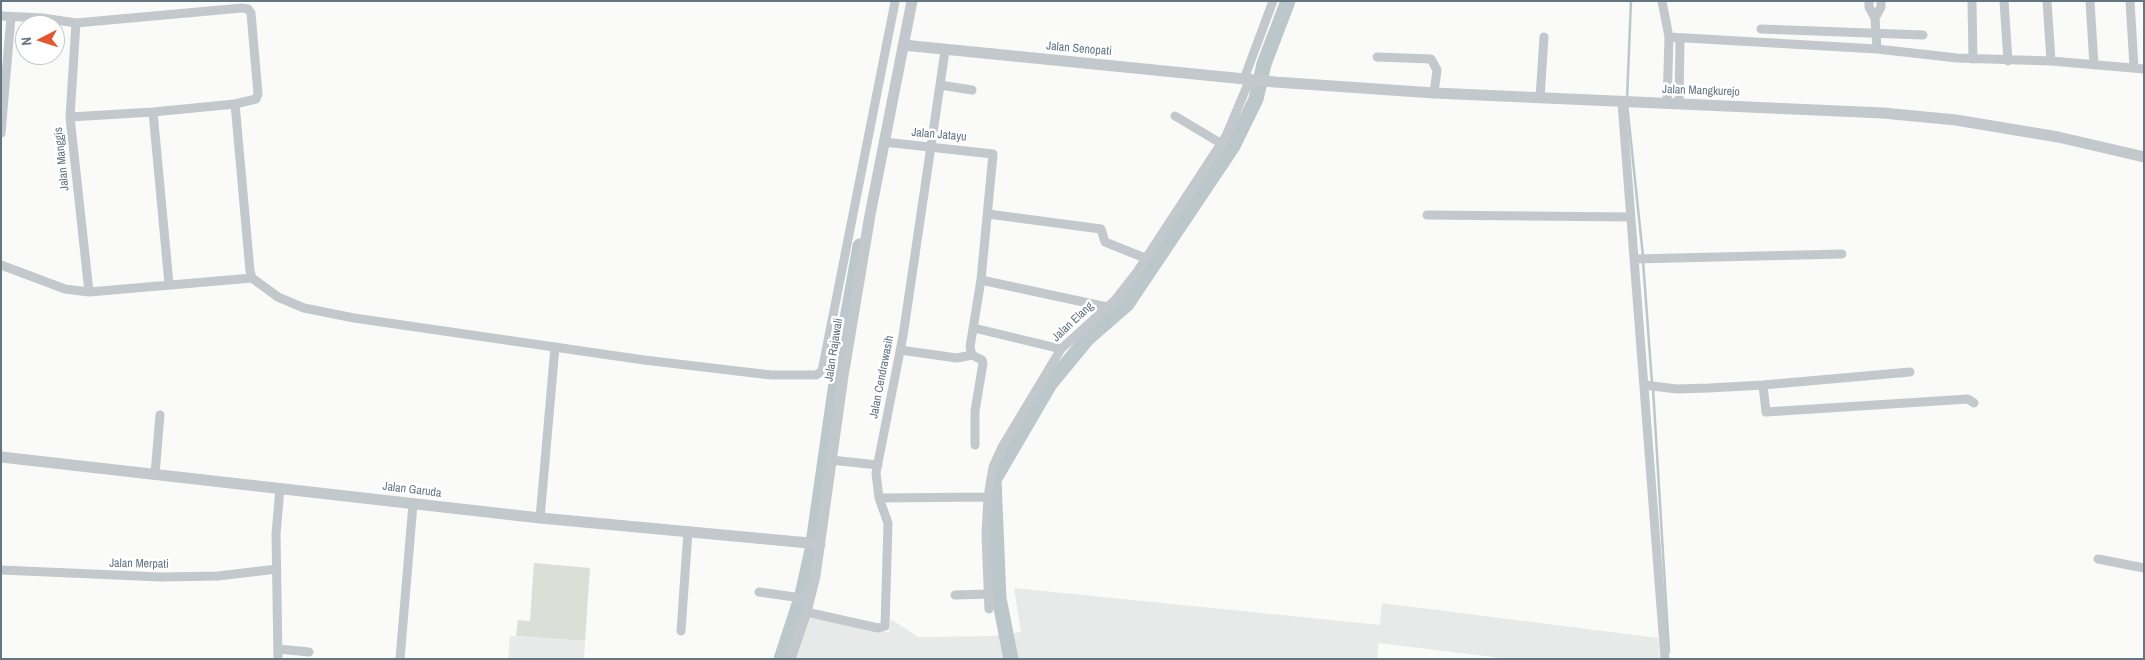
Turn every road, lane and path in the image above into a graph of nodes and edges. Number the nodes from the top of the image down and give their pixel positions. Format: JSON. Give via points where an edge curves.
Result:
{"nodes":[{"id":1,"x":912,"y":1,"type":"edge"},
{"id":2,"x":1273,"y":1,"type":"edge"},
{"id":3,"x":1662,"y":1,"type":"edge"},
{"id":4,"x":1869,"y":1,"type":"edge"},
{"id":5,"x":1881,"y":1,"type":"edge"},
{"id":6,"x":1972,"y":1,"type":"edge"},
{"id":7,"x":2004,"y":1,"type":"edge"},
{"id":8,"x":2047,"y":1,"type":"edge"},
{"id":9,"x":2090,"y":1,"type":"edge"},
{"id":10,"x":2130,"y":1,"type":"edge"},
{"id":11,"x":894,"y":2,"type":"edge"},
{"id":12,"x":1,"y":16,"type":"edge"},
{"id":13,"x":12,"y":17,"type":"junction"},
{"id":14,"x":1876,"y":18,"type":"junction"},
{"id":15,"x":76,"y":22,"type":"junction"},
{"id":16,"x":1761,"y":29,"type":"dead end"},
{"id":17,"x":1876,"y":33,"type":"junction"},
{"id":18,"x":1923,"y":35,"type":"dead end"},
{"id":19,"x":1544,"y":37,"type":"dead end"},
{"id":20,"x":1669,"y":37,"type":"junction"},
{"id":21,"x":1680,"y":38,"type":"junction"},
{"id":22,"x":903,"y":45,"type":"junction"},
{"id":23,"x":1877,"y":50,"type":"junction"},
{"id":24,"x":945,"y":51,"type":"junction"},
{"id":25,"x":1377,"y":57,"type":"dead end"},
{"id":26,"x":1973,"y":59,"type":"junction"},
{"id":27,"x":2008,"y":61,"type":"junction"},
{"id":28,"x":2051,"y":62,"type":"junction"},
{"id":29,"x":2094,"y":65,"type":"junction"},
{"id":30,"x":2139,"y":68,"type":"edge"},
{"id":31,"x":1249,"y":79,"type":"junction"},
{"id":32,"x":940,"y":85,"type":"junction"},
{"id":33,"x":3,"y":88,"type":"edge"},
{"id":34,"x":972,"y":90,"type":"dead end"},
{"id":35,"x":1434,"y":93,"type":"junction"},
{"id":36,"x":1540,"y":98,"type":"junction"},
{"id":37,"x":1628,"y":103,"type":"junction"},
{"id":38,"x":235,"y":104,"type":"junction"},
{"id":39,"x":1673,"y":104,"type":"junction"},
{"id":40,"x":153,"y":112,"type":"junction"},
{"id":41,"x":1176,"y":116,"type":"dead end"},
{"id":42,"x":70,"y":117,"type":"junction"},
{"id":43,"x":1,"y":133,"type":"edge"},
{"id":44,"x":884,"y":142,"type":"junction"},
{"id":45,"x":1222,"y":144,"type":"junction"},
{"id":46,"x":930,"y":147,"type":"junction"},
{"id":47,"x":2144,"y":157,"type":"edge"},
{"id":48,"x":988,"y":214,"type":"junction"},
{"id":49,"x":1427,"y":215,"type":"dead end"},
{"id":50,"x":1631,"y":217,"type":"junction"},
{"id":51,"x":1842,"y":254,"type":"dead end"},
{"id":52,"x":1145,"y":258,"type":"junction"},
{"id":53,"x":1639,"y":259,"type":"junction"},
{"id":54,"x":1,"y":265,"type":"edge"},
{"id":55,"x":252,"y":278,"type":"junction"},
{"id":56,"x":981,"y":280,"type":"junction"},
{"id":57,"x":169,"y":284,"type":"junction"},
{"id":58,"x":89,"y":292,"type":"junction"},
{"id":59,"x":1107,"y":307,"type":"junction"},
{"id":60,"x":974,"y":328,"type":"junction"},
{"id":61,"x":555,"y":347,"type":"junction"},
{"id":62,"x":1060,"y":349,"type":"junction"},
{"id":63,"x":900,"y":350,"type":"junction"},
{"id":64,"x":972,"y":355,"type":"junction"},
{"id":65,"x":1910,"y":372,"type":"dead end"},
{"id":66,"x":1763,"y":385,"type":"junction"},
{"id":67,"x":1649,"y":386,"type":"junction"},
{"id":68,"x":1974,"y":403,"type":"dead end"},
{"id":69,"x":160,"y":415,"type":"dead end"},
{"id":70,"x":975,"y":445,"type":"dead end"},
{"id":71,"x":1,"y":457,"type":"edge"},
{"id":72,"x":831,"y":460,"type":"junction"},
{"id":73,"x":878,"y":465,"type":"junction"},
{"id":74,"x":155,"y":474,"type":"junction"},
{"id":75,"x":280,"y":488,"type":"junction"},
{"id":76,"x":988,"y":497,"type":"junction"},
{"id":77,"x":879,"y":498,"type":"junction"},
{"id":78,"x":413,"y":504,"type":"junction"},
{"id":79,"x":540,"y":518,"type":"junction"},
{"id":80,"x":688,"y":531,"type":"junction"},
{"id":81,"x":812,"y":543,"type":"junction"},
{"id":82,"x":2098,"y":559,"type":"dead end"},
{"id":83,"x":2144,"y":568,"type":"edge"},
{"id":84,"x":277,"y":569,"type":"junction"},
{"id":85,"x":1,"y":570,"type":"edge"},
{"id":86,"x":759,"y":592,"type":"dead end"},
{"id":87,"x":989,"y":594,"type":"junction"},
{"id":88,"x":955,"y":595,"type":"dead end"},
{"id":89,"x":806,"y":599,"type":"junction"},
{"id":90,"x":989,"y":609,"type":"dead end"},
{"id":91,"x":806,"y":612,"type":"junction"},
{"id":92,"x":682,"y":632,"type":"dead end"},
{"id":93,"x":278,"y":649,"type":"junction"},
{"id":94,"x":309,"y":652,"type":"dead end"},
{"id":95,"x":278,"y":659,"type":"edge"},
{"id":96,"x":400,"y":659,"type":"edge"},
{"id":97,"x":790,"y":659,"type":"edge"},
{"id":98,"x":1665,"y":659,"type":"edge"}],
"edges":[{"from":1,"to":22,"type":"street","name":"Jalan Rajawali"},
{"from":2,"to":31,"type":"street","name":"Jalan Elang"},
{"from":3,"to":20,"type":"street"},
{"from":4,"to":14,"type":"street"},
{"from":5,"to":14,"type":"street"},
{"from":6,"to":26,"type":"street"},
{"from":7,"to":27,"type":"street"},
{"from":8,"to":28,"type":"street"},
{"from":9,"to":29,"type":"street"},
{"from":10,"to":30,"type":"street"},
{"from":11,"to":61,"type":"street","via":[[820,374],[776,375],[702,368]]},
{"from":12,"to":13,"type":"street"},
{"from":13,"to":15,"type":"street"},
{"from":13,"to":33,"type":"street"},
{"from":14,"to":17,"type":"street"},
{"from":15,"to":38,"type":"street","via":[[248,9],[251,13],[258,94],[252,101]]},
{"from":15,"to":42,"type":"street","name":"Jalan Manggis"},
{"from":16,"to":17,"type":"street"},
{"from":17,"to":18,"type":"street"},
{"from":17,"to":23,"type":"street"},
{"from":19,"to":36,"type":"street"},
{"from":20,"to":21,"type":"street"},
{"from":20,"to":39,"type":"street"},
{"from":21,"to":23,"type":"street"},
{"from":21,"to":39,"type":"street"},
{"from":22,"to":24,"type":"street","name":"Jalan Senopati"},
{"from":22,"to":44,"type":"street","name":"Jalan Rajawali"},
{"from":23,"to":26,"type":"street"},
{"from":24,"to":31,"type":"street","name":"Jalan Senopati"},
{"from":24,"to":32,"type":"street","name":"Jalan Cendrawasih"},
{"from":25,"to":35,"type":"street","via":[[1431,59],[1437,70]]},
{"from":26,"to":27,"type":"street"},
{"from":27,"to":28,"type":"street"},
{"from":28,"to":29,"type":"street"},
{"from":29,"to":30,"type":"street"},
{"from":31,"to":35,"type":"street","name":"Jalan Mangkurejo"},
{"from":31,"to":45,"type":"street","name":"Jalan Elang","via":[[1236,117]]},
{"from":32,"to":34,"type":"street"},
{"from":32,"to":46,"type":"street","name":"Jalan Cendrawasih"},
{"from":33,"to":43,"type":"street"},
{"from":35,"to":36,"type":"street","name":"Jalan Mangkurejo"},
{"from":36,"to":37,"type":"street","name":"Jalan Mangkurejo"},
{"from":37,"to":39,"type":"street","name":"Jalan Mangkurejo"},
{"from":37,"to":50,"type":"street"},
{"from":38,"to":40,"type":"street"},
{"from":38,"to":55,"type":"street","via":[[248,263]]},
{"from":39,"to":47,"type":"street","name":"Jalan Mangkurejo","via":[[1887,113],[1956,120]]},
{"from":40,"to":42,"type":"street"},
{"from":40,"to":57,"type":"street"},
{"from":41,"to":45,"type":"street"},
{"from":42,"to":58,"type":"street","name":"Jalan Manggis"},
{"from":44,"to":46,"type":"street","name":"Jalan Jatayu"},
{"from":44,"to":72,"type":"street","name":"Jalan Rajawali"},
{"from":45,"to":52,"type":"street","name":"Jalan Elang"},
{"from":46,"to":48,"type":"street","name":"Jalan Jatayu","via":[[992,152],[994,168]]},
{"from":46,"to":63,"type":"street","name":"Jalan Cendrawasih"},
{"from":48,"to":52,"type":"street","via":[[1101,229],[1105,242]]},
{"from":48,"to":56,"type":"street"},
{"from":49,"to":50,"type":"street"},
{"from":50,"to":53,"type":"street"},
{"from":51,"to":53,"type":"street"},
{"from":52,"to":59,"type":"street","name":"Jalan Elang","via":[[1123,291]]},
{"from":53,"to":67,"type":"street"},
{"from":54,"to":58,"type":"street","via":[[66,289]]},
{"from":55,"to":57,"type":"street"},
{"from":55,"to":61,"type":"street","via":[[278,298],[304,308]]},
{"from":56,"to":59,"type":"street"},
{"from":56,"to":60,"type":"street"},
{"from":57,"to":58,"type":"street"},
{"from":59,"to":62,"type":"street","name":"Jalan Elang"},
{"from":60,"to":62,"type":"street"},
{"from":60,"to":64,"type":"street","via":[[970,347]]},
{"from":61,"to":79,"type":"street"},
{"from":62,"to":76,"type":"street","name":"Jalan Elang","via":[[1002,447],[993,467]]},
{"from":63,"to":64,"type":"street","via":[[957,358]]},
{"from":63,"to":73,"type":"street","name":"Jalan Cendrawasih"},
{"from":64,"to":70,"type":"street","via":[[983,363],[975,411]]},
{"from":65,"to":66,"type":"street"},
{"from":66,"to":67,"type":"street","via":[[1678,389]]},
{"from":66,"to":68,"type":"street","via":[[1766,412],[1968,399]]},
{"from":67,"to":98,"type":"street"},
{"from":69,"to":74,"type":"street"},
{"from":71,"to":74,"type":"street","name":"Jalan Garuda"},
{"from":72,"to":73,"type":"street"},
{"from":72,"to":81,"type":"street","name":"Jalan Rajawali"},
{"from":73,"to":77,"type":"street","name":"Jalan Cendrawasih"},
{"from":74,"to":75,"type":"street","name":"Jalan Garuda"},
{"from":75,"to":78,"type":"street","name":"Jalan Garuda"},
{"from":75,"to":84,"type":"street"},
{"from":76,"to":77,"type":"street"},
{"from":76,"to":87,"type":"street","name":"Jalan Elang"},
{"from":77,"to":91,"type":"street","name":"Jalan Cendrawasih","via":[[888,523],[884,628]]},
{"from":78,"to":79,"type":"street","name":"Jalan Garuda"},
{"from":78,"to":96,"type":"street"},
{"from":79,"to":80,"type":"street","name":"Jalan Garuda"},
{"from":80,"to":81,"type":"street","name":"Jalan Garuda"},
{"from":80,"to":92,"type":"street"},
{"from":81,"to":89,"type":"street","name":"Jalan Rajawali"},
{"from":82,"to":83,"type":"street"},
{"from":84,"to":85,"type":"street","name":"Jalan Merpati","via":[[218,576],[161,577]]},
{"from":84,"to":93,"type":"street"},
{"from":86,"to":89,"type":"street"},
{"from":87,"to":88,"type":"street"},
{"from":87,"to":90,"type":"street","name":"Jalan Elang"},
{"from":89,"to":91,"type":"street","name":"Jalan Rajawali"},
{"from":91,"to":97,"type":"street","name":"Jalan Rajawali"},
{"from":93,"to":94,"type":"street"},
{"from":93,"to":95,"type":"street"}]}
